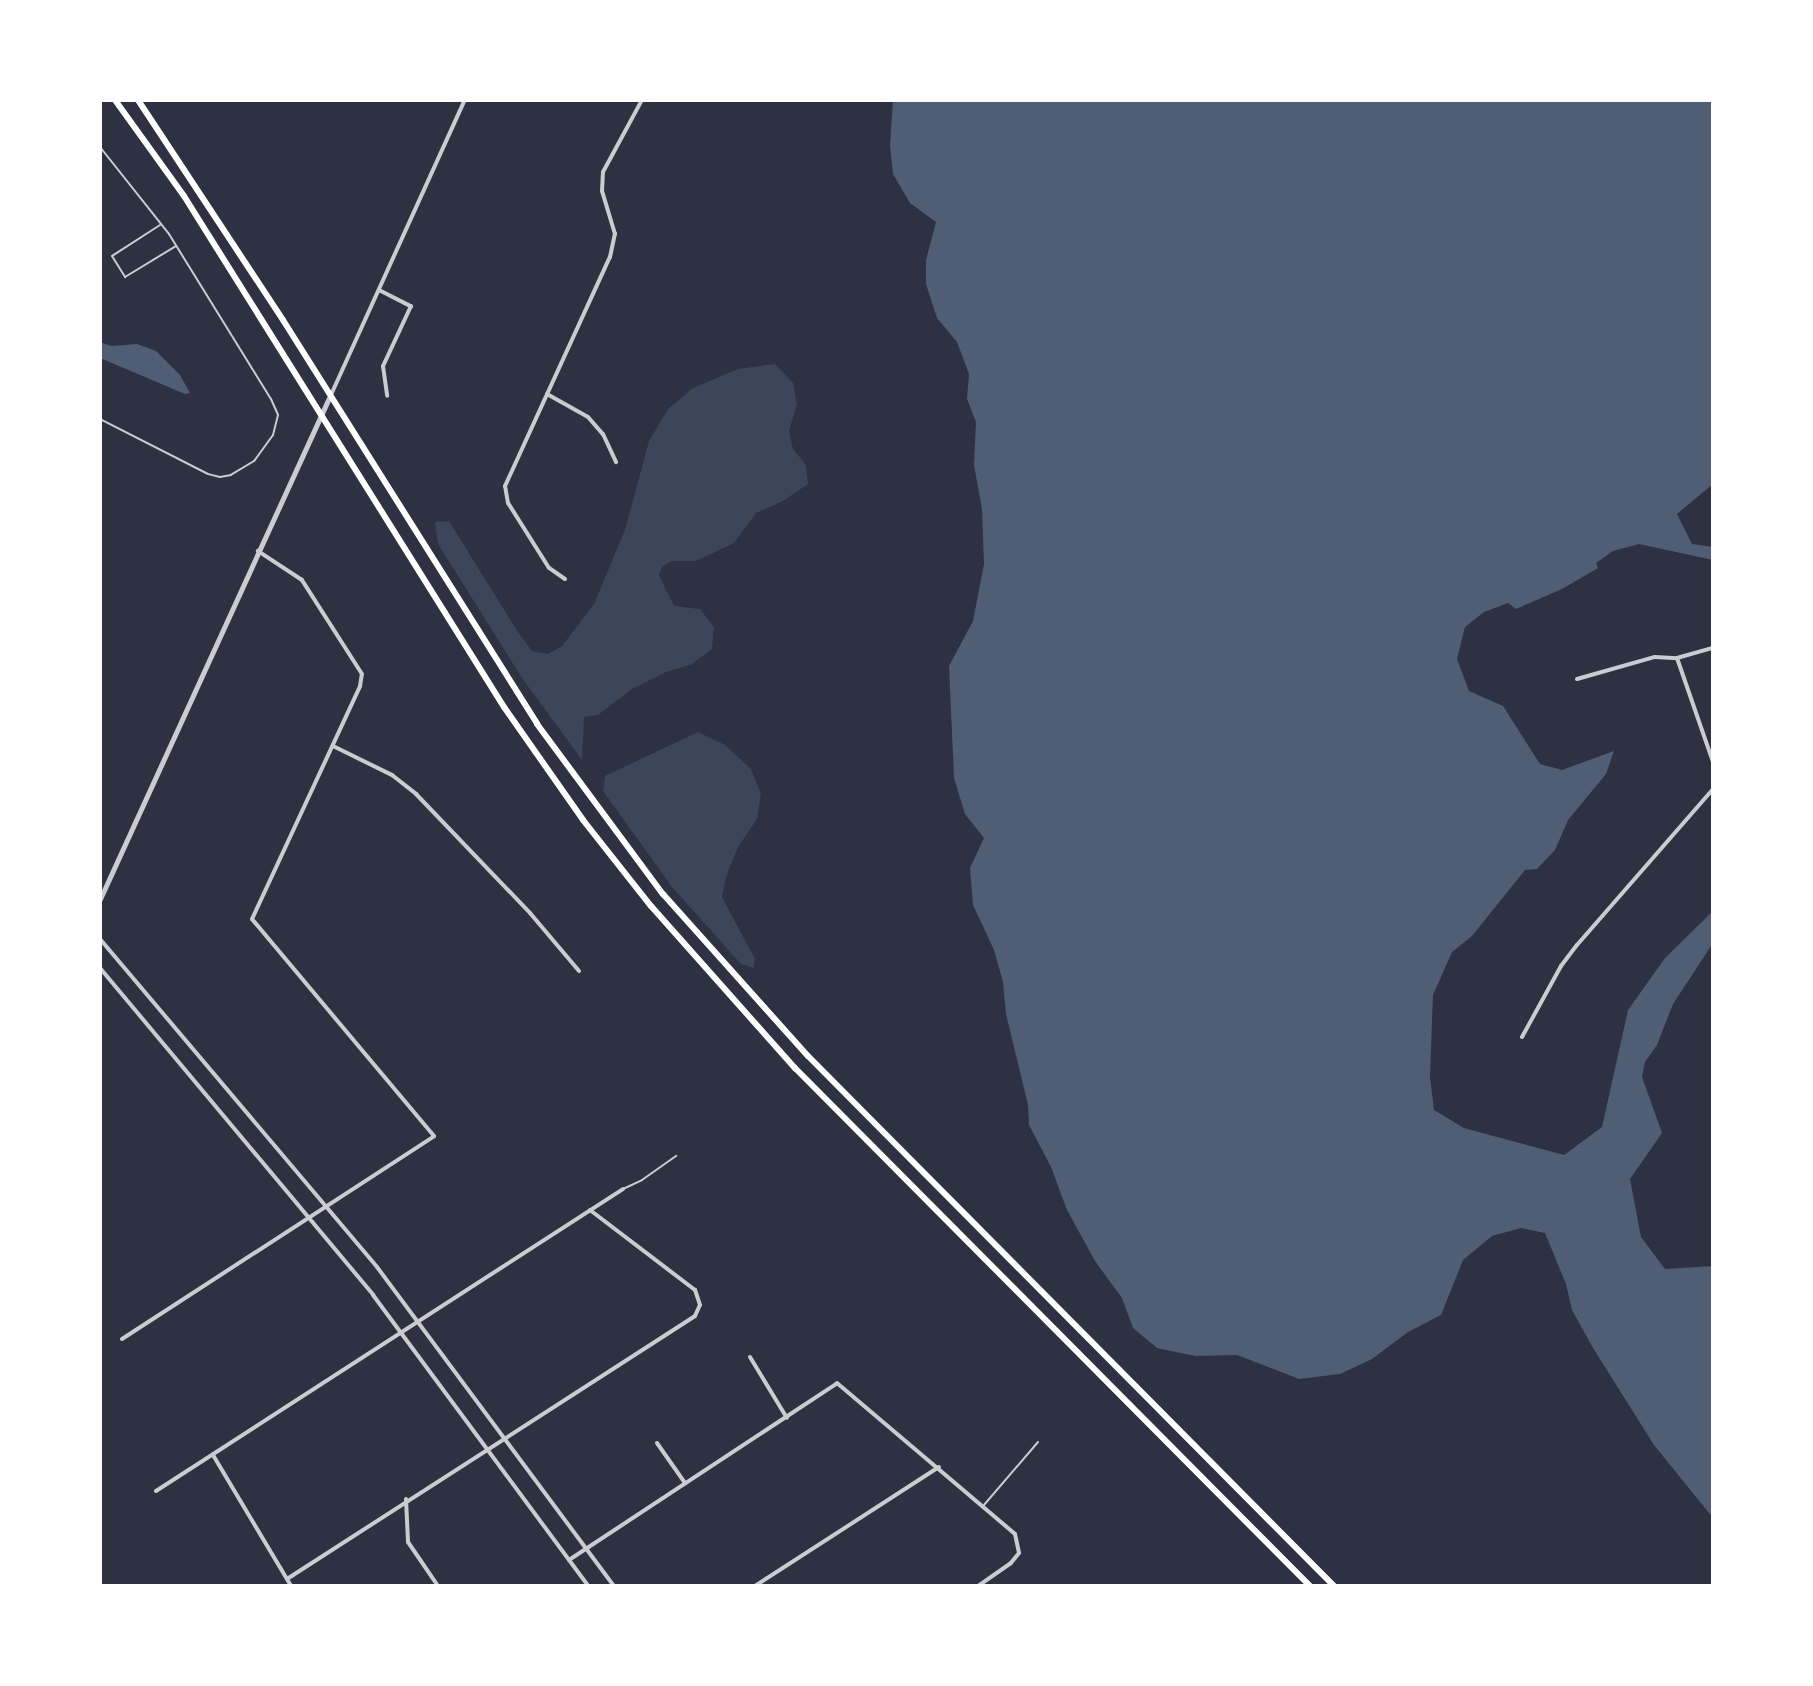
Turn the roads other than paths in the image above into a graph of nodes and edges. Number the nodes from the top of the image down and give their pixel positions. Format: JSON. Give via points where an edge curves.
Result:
{"nodes":[{"id":1,"x":115,"y":100,"type":"edge"},
{"id":2,"x":138,"y":100,"type":"edge"},
{"id":3,"x":465,"y":100,"type":"edge"},
{"id":4,"x":642,"y":100,"type":"edge"},
{"id":5,"x":100,"y":147,"type":"edge"},
{"id":6,"x":162,"y":224,"type":"junction"},
{"id":7,"x":177,"y":245,"type":"junction"},
{"id":8,"x":379,"y":290,"type":"junction"},
{"id":9,"x":547,"y":394,"type":"junction"},
{"id":10,"x":387,"y":396,"type":"dead end"},
{"id":11,"x":329,"y":398,"type":"junction"},
{"id":12,"x":319,"y":417,"type":"junction"},
{"id":13,"x":100,"y":419,"type":"edge"},
{"id":14,"x":616,"y":462,"type":"dead end"},
{"id":15,"x":258,"y":551,"type":"junction"},
{"id":16,"x":565,"y":579,"type":"dead end"},
{"id":17,"x":1713,"y":648,"type":"edge"},
{"id":18,"x":1677,"y":658,"type":"junction"},
{"id":19,"x":1577,"y":679,"type":"dead end"},
{"id":20,"x":333,"y":746,"type":"junction"},
{"id":21,"x":1713,"y":762,"type":"edge"},
{"id":22,"x":1713,"y":789,"type":"edge"},
{"id":23,"x":100,"y":899,"type":"edge"},
{"id":24,"x":100,"y":939,"type":"edge"},
{"id":25,"x":100,"y":968,"type":"edge"},
{"id":26,"x":579,"y":971,"type":"dead end"},
{"id":27,"x":1522,"y":1037,"type":"dead end"},
{"id":28,"x":676,"y":1156,"type":"dead end"},
{"id":29,"x":623,"y":1189,"type":"joint"},
{"id":30,"x":327,"y":1206,"type":"junction"},
{"id":31,"x":590,"y":1210,"type":"junction"},
{"id":32,"x":309,"y":1218,"type":"junction"},
{"id":33,"x":419,"y":1322,"type":"junction"},
{"id":34,"x":402,"y":1334,"type":"junction"},
{"id":35,"x":122,"y":1339,"type":"dead end"},
{"id":36,"x":750,"y":1357,"type":"dead end"},
{"id":37,"x":787,"y":1418,"type":"junction"},
{"id":38,"x":506,"y":1439,"type":"junction"},
{"id":39,"x":1038,"y":1442,"type":"dead end"},
{"id":40,"x":657,"y":1443,"type":"dead end"},
{"id":41,"x":488,"y":1451,"type":"junction"},
{"id":42,"x":213,"y":1455,"type":"junction"},
{"id":43,"x":939,"y":1467,"type":"junction"},
{"id":44,"x":685,"y":1483,"type":"junction"},
{"id":45,"x":156,"y":1491,"type":"dead end"},
{"id":46,"x":406,"y":1499,"type":"junction"},
{"id":47,"x":984,"y":1506,"type":"junction"},
{"id":48,"x":586,"y":1548,"type":"junction"},
{"id":49,"x":569,"y":1560,"type":"junction"},
{"id":50,"x":287,"y":1579,"type":"junction"},
{"id":51,"x":291,"y":1586,"type":"edge"},
{"id":52,"x":438,"y":1586,"type":"edge"},
{"id":53,"x":588,"y":1586,"type":"edge"},
{"id":54,"x":614,"y":1586,"type":"edge"},
{"id":55,"x":755,"y":1586,"type":"edge"},
{"id":56,"x":978,"y":1586,"type":"edge"},
{"id":57,"x":1310,"y":1586,"type":"edge"},
{"id":58,"x":1334,"y":1586,"type":"edge"}],
"edges":[{"from":1,"to":12,"type":"main road","via":[[184,196]]},
{"from":2,"to":11,"type":"main road"},
{"from":3,"to":8,"type":"street"},
{"from":4,"to":9,"type":"street","via":[[603,172],[614,245]]},
{"from":5,"to":6,"type":"lane"},
{"from":6,"to":7,"type":"lane"},
{"from":6,"to":7,"type":"lane","via":[[112,256],[125,277]]},
{"from":7,"to":13,"type":"lane","via":[[271,399],[278,415],[273,435],[254,461],[220,477]]},
{"from":8,"to":10,"type":"street","via":[[411,306],[383,366]]},
{"from":8,"to":11,"type":"street"},
{"from":9,"to":14,"type":"street","via":[[588,417]]},
{"from":9,"to":16,"type":"street","via":[[508,477],[506,494],[549,568]]},
{"from":11,"to":12,"type":"street"},
{"from":11,"to":58,"type":"main road","via":[[537,724],[596,808],[705,944],[808,1056]]},
{"from":12,"to":15,"type":"street"},
{"from":12,"to":57,"type":"main road","via":[[550,775],[693,958],[816,1089]]},
{"from":15,"to":20,"type":"street","via":[[302,580],[362,674]]},
{"from":15,"to":23,"type":"street"},
{"from":17,"to":18,"type":"street"},
{"from":18,"to":19,"type":"street","via":[[1655,657]]},
{"from":18,"to":21,"type":"street"},
{"from":20,"to":26,"type":"street","via":[[392,775],[416,794]]},
{"from":20,"to":30,"type":"street","via":[[252,919],[434,1136]]},
{"from":22,"to":27,"type":"street","via":[[1561,966]]},
{"from":24,"to":30,"type":"street"},
{"from":25,"to":32,"type":"street"},
{"from":28,"to":29,"type":"lane"},
{"from":29,"to":31,"type":"street"},
{"from":30,"to":32,"type":"street"},
{"from":30,"to":33,"type":"street"},
{"from":31,"to":33,"type":"street"},
{"from":31,"to":38,"type":"street","via":[[695,1290],[699,1311]]},
{"from":32,"to":34,"type":"street"},
{"from":32,"to":35,"type":"street"},
{"from":33,"to":34,"type":"street"},
{"from":33,"to":38,"type":"street"},
{"from":34,"to":41,"type":"street"},
{"from":34,"to":42,"type":"street"},
{"from":36,"to":37,"type":"street"},
{"from":37,"to":43,"type":"street","via":[[837,1383]]},
{"from":37,"to":44,"type":"street"},
{"from":38,"to":41,"type":"street"},
{"from":38,"to":48,"type":"street"},
{"from":39,"to":47,"type":"lane"},
{"from":40,"to":44,"type":"street"},
{"from":41,"to":46,"type":"street"},
{"from":41,"to":49,"type":"street"},
{"from":42,"to":45,"type":"street"},
{"from":42,"to":50,"type":"street"},
{"from":43,"to":47,"type":"street"},
{"from":43,"to":55,"type":"street"},
{"from":44,"to":48,"type":"street"},
{"from":46,"to":50,"type":"street"},
{"from":46,"to":52,"type":"street","via":[[408,1542]]},
{"from":47,"to":56,"type":"street","via":[[1015,1534],[1019,1553]]},
{"from":48,"to":49,"type":"street"},
{"from":48,"to":54,"type":"street"},
{"from":49,"to":53,"type":"street"},
{"from":50,"to":51,"type":"street"}]}
